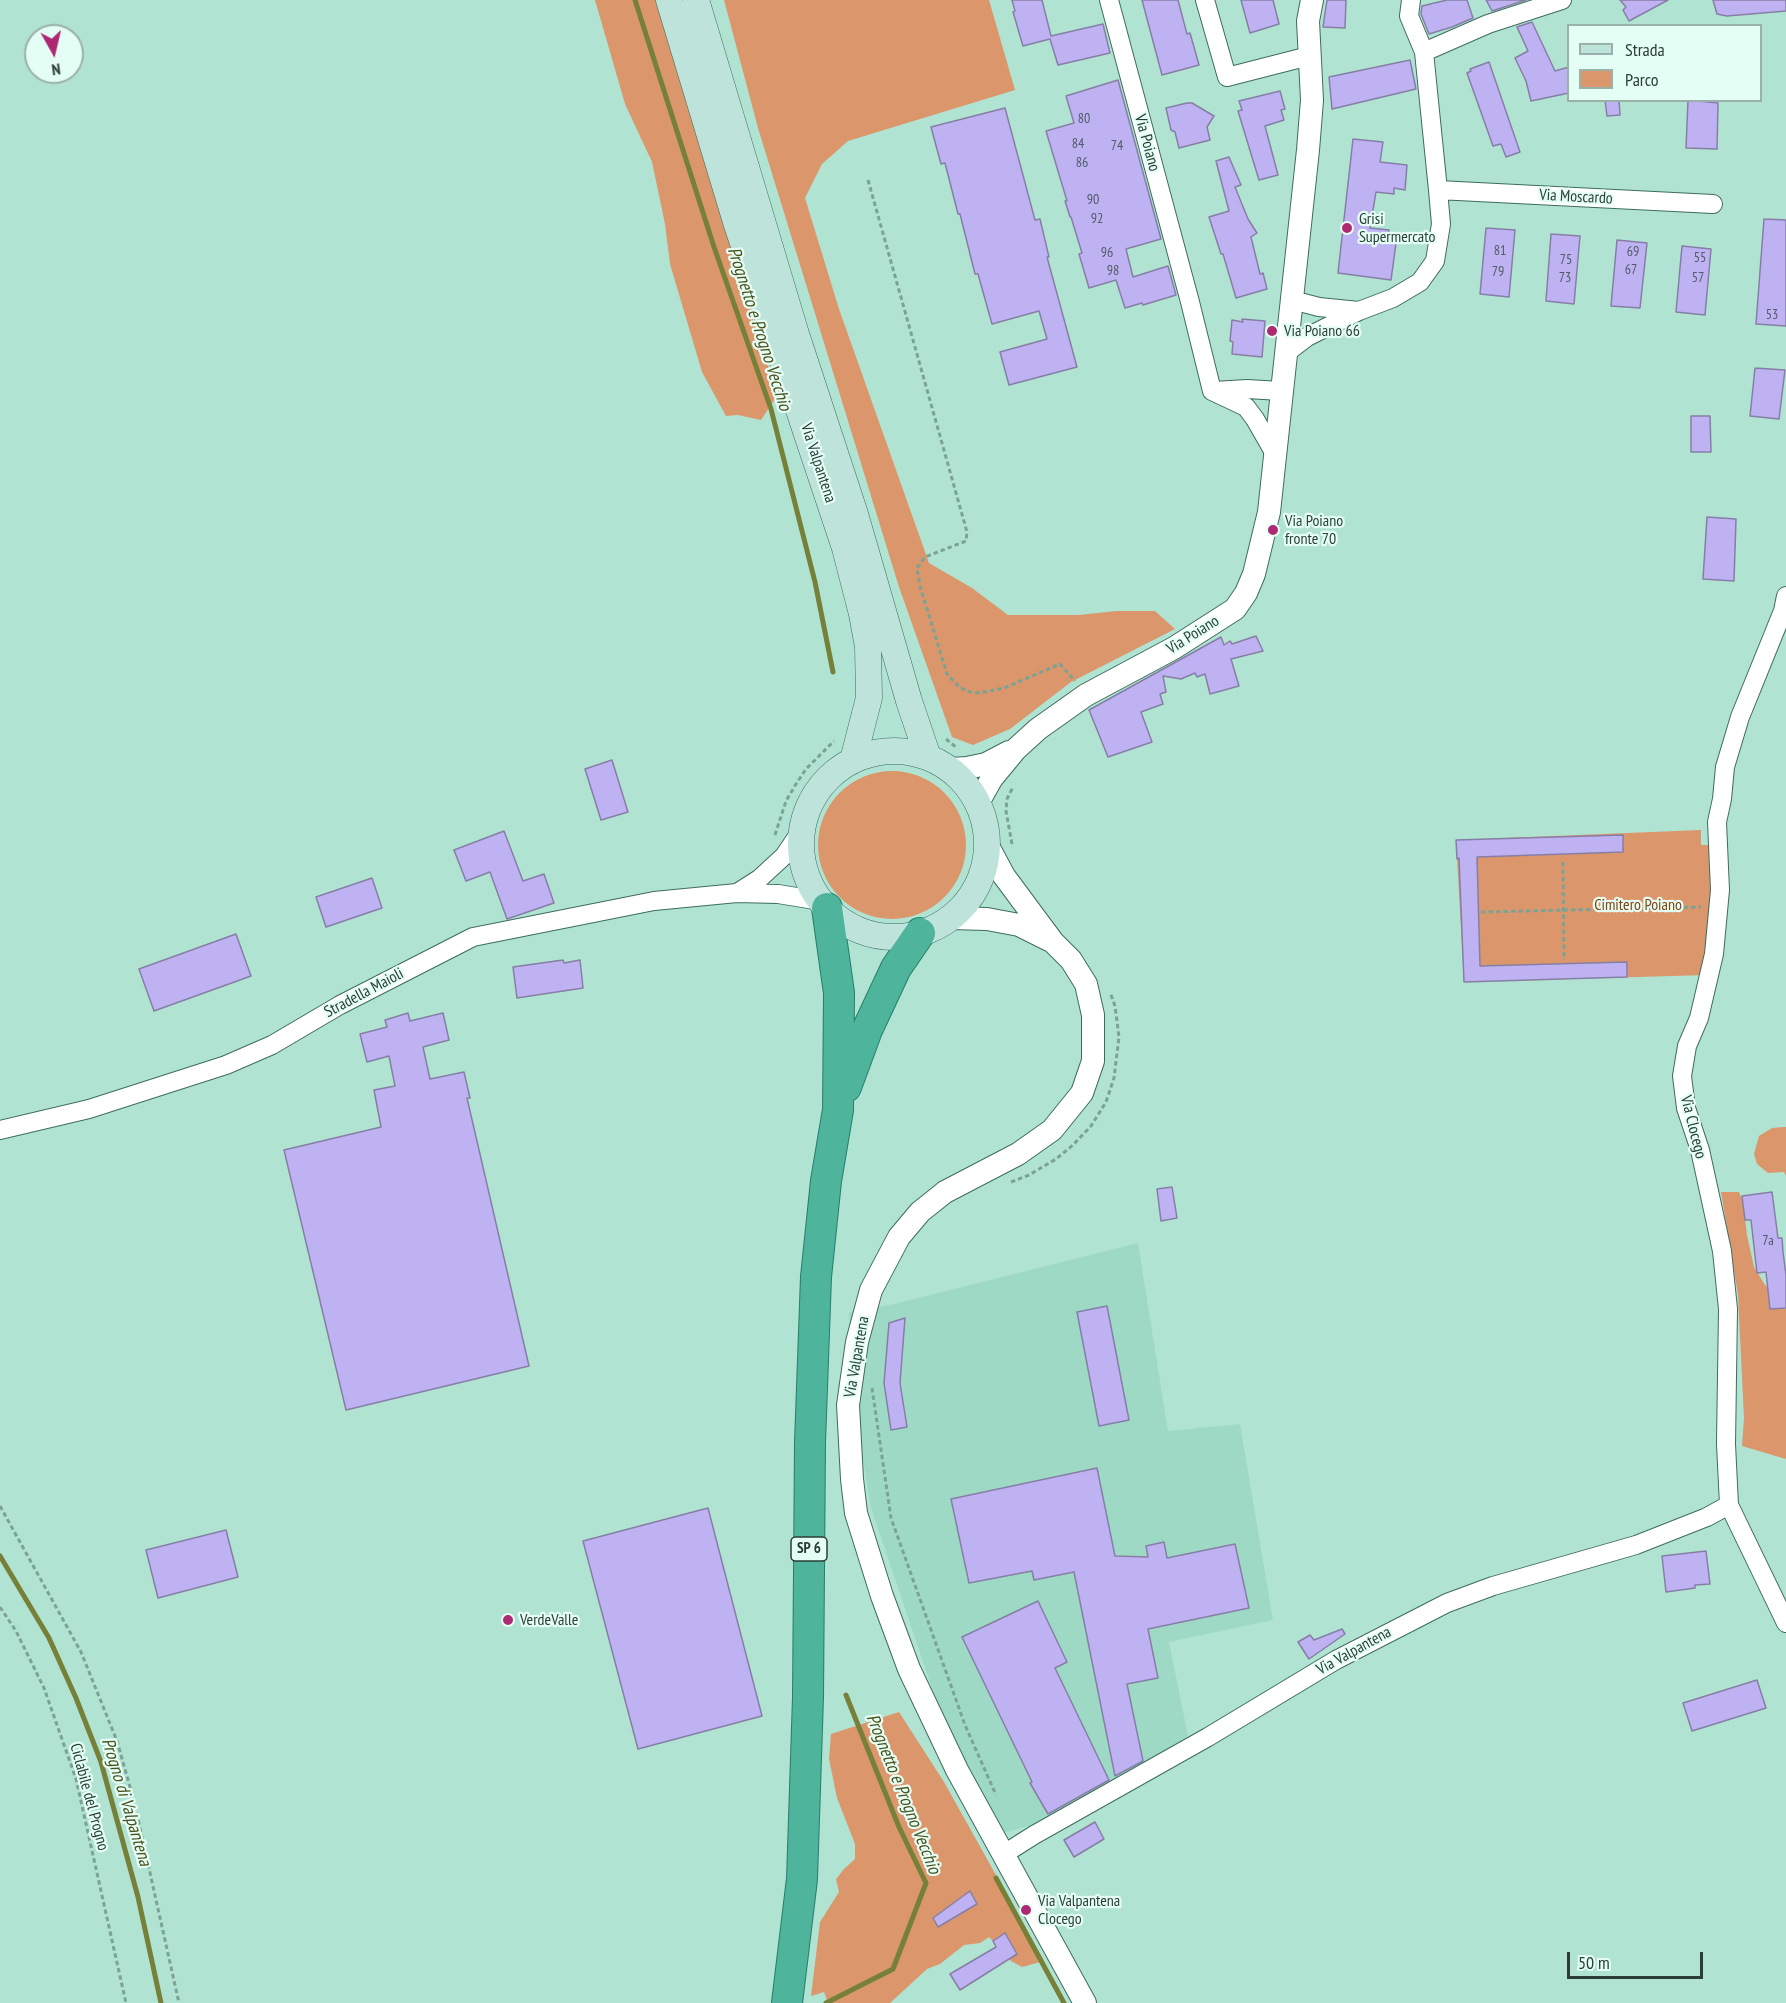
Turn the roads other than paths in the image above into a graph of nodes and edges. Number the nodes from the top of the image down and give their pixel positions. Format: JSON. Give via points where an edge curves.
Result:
{"nodes":[{"id":1,"x":669,"y":0,"type":"edge"},
{"id":2,"x":696,"y":0,"type":"edge"},
{"id":3,"x":1109,"y":0,"type":"edge"},
{"id":4,"x":1205,"y":0,"type":"edge"},
{"id":5,"x":1312,"y":0,"type":"edge"},
{"id":6,"x":1411,"y":0,"type":"edge"},
{"id":7,"x":1562,"y":0,"type":"edge"},
{"id":8,"x":1424,"y":52,"type":"junction"},
{"id":9,"x":1309,"y":56,"type":"junction"},
{"id":10,"x":1438,"y":190,"type":"junction"},
{"id":11,"x":1713,"y":204,"type":"dead end"},
{"id":12,"x":1292,"y":300,"type":"junction"},
{"id":13,"x":1359,"y":311,"type":"junction"},
{"id":14,"x":1286,"y":353,"type":"junction"},
{"id":15,"x":1281,"y":391,"type":"junction"},
{"id":16,"x":1212,"y":392,"type":"junction"},
{"id":17,"x":1275,"y":454,"type":"junction"},
{"id":18,"x":1786,"y":596,"type":"edge"},
{"id":19,"x":1016,"y":749,"type":"junction"},
{"id":20,"x":927,"y":757,"type":"junction"},
{"id":21,"x":853,"y":760,"type":"junction"},
{"id":22,"x":950,"y":769,"type":"junction"},
{"id":23,"x":978,"y":804,"type":"junction"},
{"id":24,"x":801,"y":831,"type":"junction"},
{"id":25,"x":987,"y":846,"type":"junction"},
{"id":26,"x":737,"y":893,"type":"junction"},
{"id":27,"x":824,"y":905,"type":"junction"},
{"id":28,"x":950,"y":918,"type":"junction"},
{"id":29,"x":920,"y":933,"type":"junction"},
{"id":30,"x":1053,"y":942,"type":"junction"},
{"id":31,"x":838,"y":1110,"type":"junction"},
{"id":32,"x":0,"y":1130,"type":"edge"},
{"id":33,"x":1729,"y":1505,"type":"junction"},
{"id":34,"x":1786,"y":1623,"type":"edge"},
{"id":35,"x":1004,"y":1854,"type":"junction"},
{"id":36,"x":788,"y":1996,"type":"edge"},
{"id":37,"x":1085,"y":2003,"type":"edge"}],
"edges":[{"from":1,"to":21,"type":"main road","name":"Via Valpantena","via":[[737,225],[845,548],[862,614],[868,647],[869,698]]},
{"from":2,"to":20,"type":"main road","name":"Via Valpantena"},
{"from":3,"to":16,"type":"street","name":"Via Poiano"},
{"from":4,"to":9,"type":"street","via":[[1227,77]]},
{"from":5,"to":9,"type":"street","name":"Via Poiano"},
{"from":6,"to":8,"type":"street","via":[[1409,16]]},
{"from":7,"to":8,"type":"street","via":[[1488,24]]},
{"from":8,"to":10,"type":"street"},
{"from":9,"to":12,"type":"street","name":"Via Poiano","via":[[1312,100]]},
{"from":10,"to":11,"type":"street","name":"Via Moscardo"},
{"from":10,"to":13,"type":"street","via":[[1442,224],[1435,261],[1420,282]]},
{"from":12,"to":13,"type":"street"},
{"from":12,"to":14,"type":"street","name":"Via Poiano"},
{"from":13,"to":14,"type":"street","via":[[1307,337]]},
{"from":14,"to":15,"type":"street","name":"Via Poiano"},
{"from":15,"to":16,"type":"street"},
{"from":15,"to":17,"type":"street","name":"Via Poiano"},
{"from":16,"to":17,"type":"street","via":[[1246,407]]},
{"from":17,"to":19,"type":"street","name":"Via Poiano","via":[[1269,512],[1254,574],[1235,609],[1174,648],[1086,695]]},
{"from":18,"to":33,"type":"street","name":"Via Clocego","via":[[1725,767],[1717,822],[1720,890],[1714,954],[1682,1076],[1686,1107],[1700,1150],[1722,1251],[1728,1309]]},
{"from":19,"to":22,"type":"street","name":"Via Poiano","via":[[986,764]]},
{"from":19,"to":23,"type":"street","name":"Via Poiano","via":[[992,778]]},
{"from":20,"to":21,"type":"main road","name":"Via Valpantena","via":[[903,751],[877,752]]},
{"from":20,"to":22,"type":"main road","name":"Via Valpantena"},
{"from":21,"to":24,"type":"main road","name":"Via Valpantena","via":[[837,770],[813,796]]},
{"from":22,"to":23,"type":"main road","name":"Via Valpantena","via":[[966,784]]},
{"from":23,"to":25,"type":"main road","name":"Via Valpantena","via":[[986,824]]},
{"from":24,"to":26,"type":"street","name":"Stradella Maioli","via":[[784,856]]},
{"from":24,"to":27,"type":"main road","name":"Via Valpantena","via":[[804,868]]},
{"from":25,"to":28,"type":"main road","name":"Via Valpantena","via":[[985,867],[977,887]]},
{"from":25,"to":30,"type":"street","name":"Via Valpantena"},
{"from":26,"to":27,"type":"street","name":"Stradella Maioli","via":[[778,894]]},
{"from":26,"to":32,"type":"street","name":"Stradella Maioli","via":[[654,901],[473,937],[340,1005],[272,1045],[226,1065],[89,1109]]},
{"from":27,"to":29,"type":"main road","name":"Via Valpantena","via":[[850,926],[870,934],[896,937]]},
{"from":27,"to":31,"type":"highway","name":"Via Valpantena","via":[[839,993]]},
{"from":28,"to":29,"type":"main road","name":"Via Valpantena"},
{"from":28,"to":30,"type":"street","name":"Via Valpantena","via":[[1019,925]]},
{"from":29,"to":31,"type":"highway","name":"Via Valpantena","via":[[896,968],[867,1030]]},
{"from":30,"to":35,"type":"street","name":"Via Valpantena","via":[[1071,960],[1086,984],[1093,1016],[1093,1061],[1082,1093],[1052,1130],[1018,1154],[945,1192],[920,1212],[899,1237],[871,1290],[857,1342],[848,1405],[856,1514],[882,1596],[909,1669],[957,1770]]},
{"from":31,"to":36,"type":"highway","number":"SP 6","via":[[816,1277],[803,1856]]},
{"from":33,"to":34,"type":"street","name":"Via Clocego"},
{"from":33,"to":35,"type":"street","name":"Via Valpantena","via":[[1636,1545],[1447,1603],[1336,1660]]},
{"from":35,"to":37,"type":"street","name":"Via Valpantena"}]}
